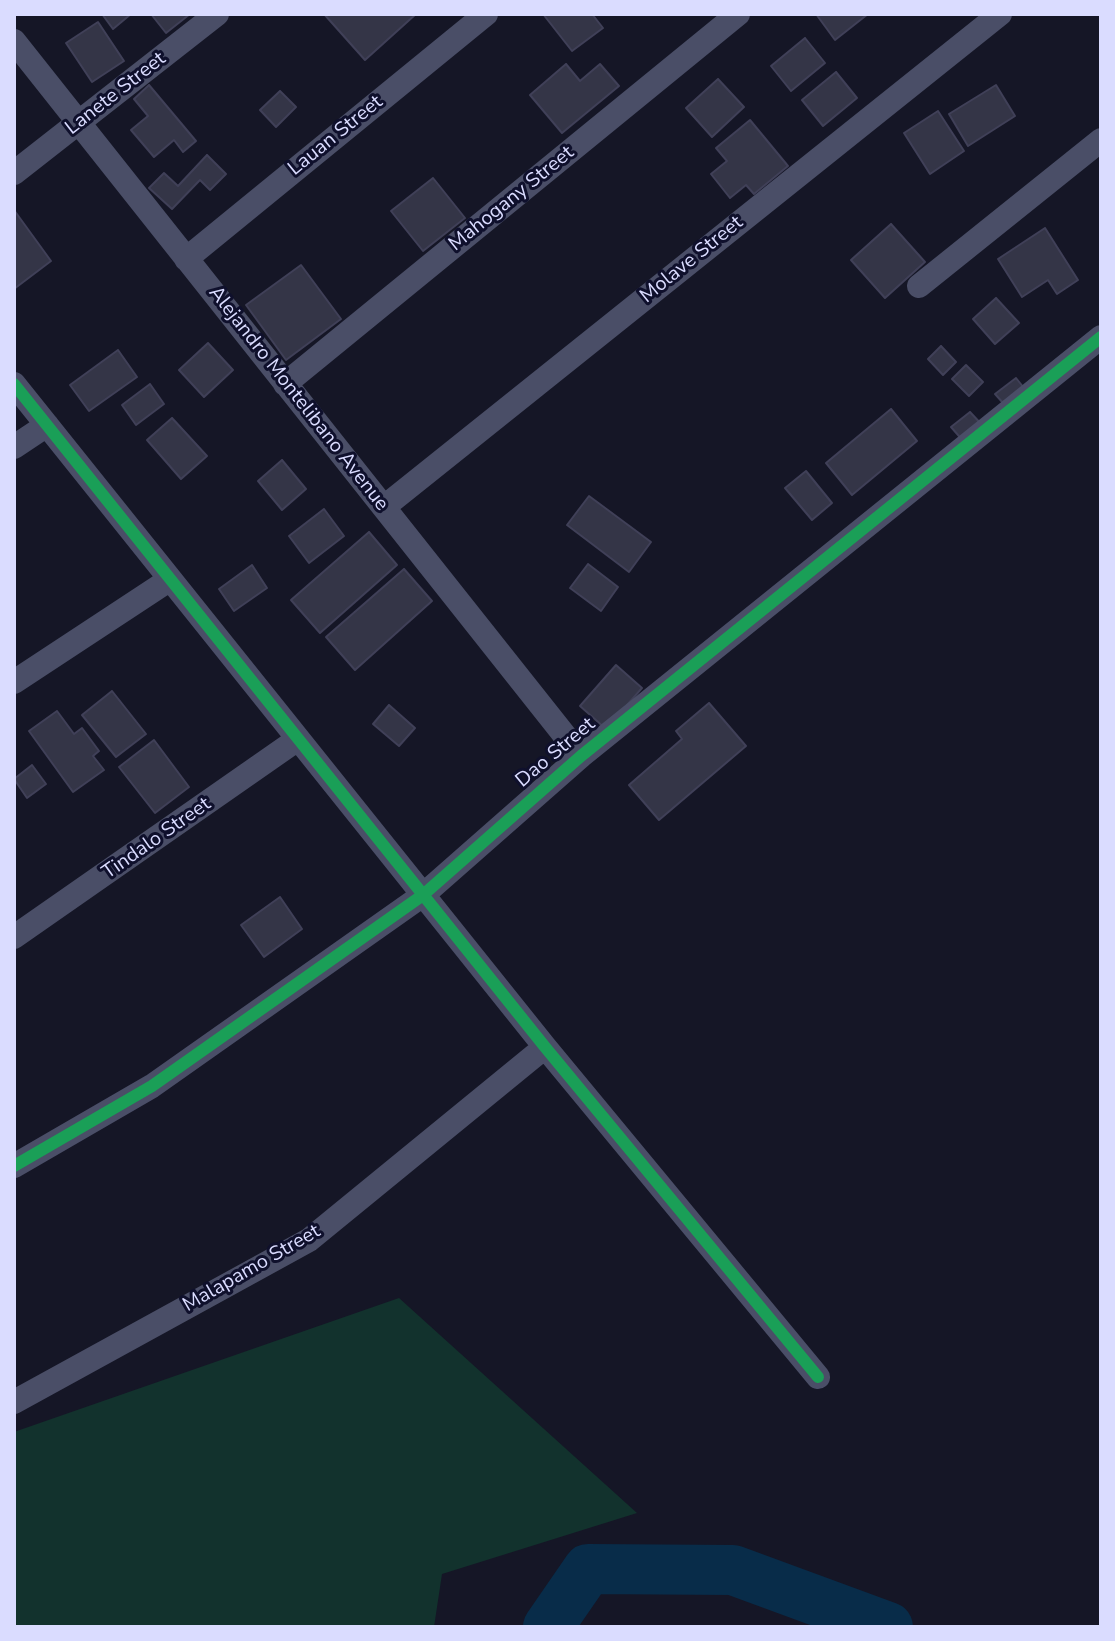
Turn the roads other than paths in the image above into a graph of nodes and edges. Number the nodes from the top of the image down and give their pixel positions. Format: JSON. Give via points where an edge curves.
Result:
{"nodes":[{"id":1,"x":217,"y":14,"type":"edge"},
{"id":2,"x":486,"y":14,"type":"edge"},
{"id":3,"x":738,"y":14,"type":"edge"},
{"id":4,"x":1000,"y":14,"type":"edge"},
{"id":5,"x":14,"y":41,"type":"edge"},
{"id":6,"x":79,"y":124,"type":"junction"},
{"id":7,"x":1101,"y":140,"type":"edge"},
{"id":8,"x":14,"y":173,"type":"edge"},
{"id":9,"x":186,"y":259,"type":"junction"},
{"id":10,"x":919,"y":286,"type":"dead end"},
{"id":11,"x":1101,"y":337,"type":"edge"},
{"id":12,"x":14,"y":384,"type":"edge"},
{"id":13,"x":285,"y":384,"type":"junction"},
{"id":14,"x":47,"y":425,"type":"junction"},
{"id":15,"x":14,"y":447,"type":"edge"},
{"id":16,"x":384,"y":507,"type":"junction"},
{"id":17,"x":169,"y":580,"type":"junction"},
{"id":18,"x":14,"y":682,"type":"edge"},
{"id":19,"x":298,"y":739,"type":"junction"},
{"id":20,"x":581,"y":756,"type":"junction"},
{"id":21,"x":423,"y":895,"type":"junction"},
{"id":22,"x":14,"y":937,"type":"edge"},
{"id":23,"x":545,"y":1047,"type":"junction"},
{"id":24,"x":14,"y":1166,"type":"edge"},
{"id":25,"x":818,"y":1377,"type":"dead end"},
{"id":26,"x":14,"y":1402,"type":"edge"}],
"edges":[{"from":1,"to":6,"type":"street","name":"Lanete Street"},
{"from":2,"to":9,"type":"street","name":"Lauan Street"},
{"from":3,"to":13,"type":"street","name":"Mahogany Street"},
{"from":4,"to":16,"type":"street","name":"Molave Street"},
{"from":5,"to":6,"type":"street","name":"Alejandro Montelibano Avenue"},
{"from":6,"to":8,"type":"street","name":"Lanete Street"},
{"from":6,"to":9,"type":"street","name":"Alejandro Montelibano Avenue"},
{"from":7,"to":10,"type":"street"},
{"from":9,"to":13,"type":"street","name":"Alejandro Montelibano Avenue"},
{"from":11,"to":20,"type":"street","name":"Dao Street"},
{"from":12,"to":14,"type":"street"},
{"from":13,"to":16,"type":"street","name":"Alejandro Montelibano Avenue"},
{"from":14,"to":15,"type":"street"},
{"from":14,"to":17,"type":"street"},
{"from":16,"to":20,"type":"street","name":"Alejandro Montelibano Avenue"},
{"from":17,"to":18,"type":"street"},
{"from":17,"to":19,"type":"street"},
{"from":19,"to":21,"type":"street"},
{"from":19,"to":22,"type":"street","name":"Tindalo Street"},
{"from":20,"to":21,"type":"street","name":"Dao Street"},
{"from":21,"to":23,"type":"street"},
{"from":21,"to":24,"type":"street","name":"Dao Street","via":[[152,1086]]},
{"from":23,"to":25,"type":"street"},
{"from":23,"to":26,"type":"street","name":"Malapamo Street","via":[[309,1240]]}]}
